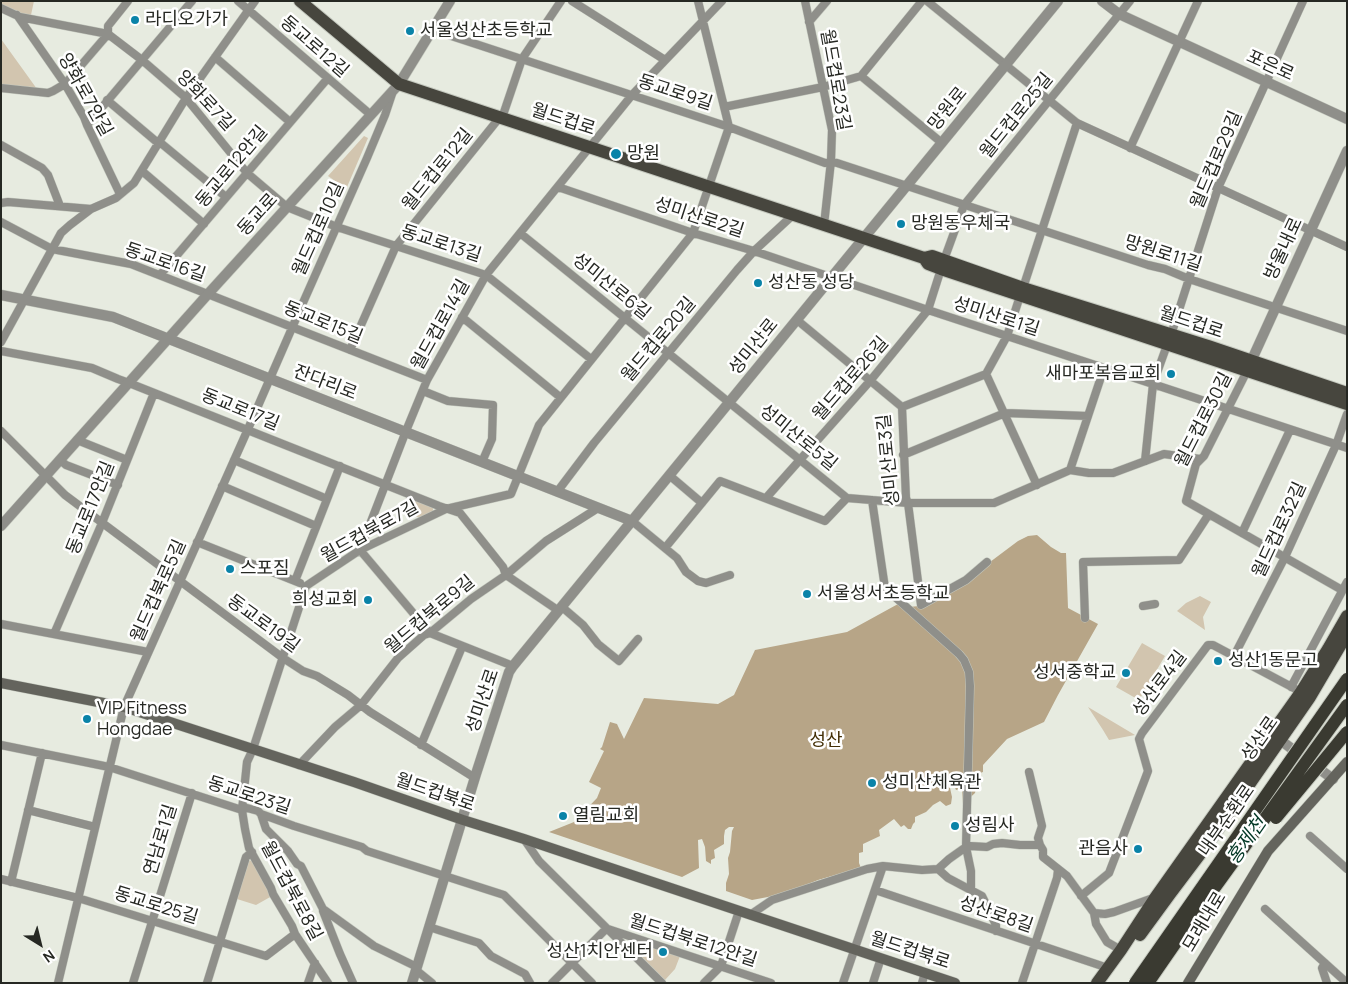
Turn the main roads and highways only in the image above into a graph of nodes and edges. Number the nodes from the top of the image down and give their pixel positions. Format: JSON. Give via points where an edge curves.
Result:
{"nodes":[{"id":1,"x":300,"y":1,"type":"edge"},
{"id":2,"x":1278,"y":376,"type":"junction"},
{"id":3,"x":1347,"y":393,"type":"edge"},
{"id":4,"x":1347,"y":404,"type":"edge"},
{"id":5,"x":1347,"y":616,"type":"edge"},
{"id":6,"x":1347,"y":634,"type":"edge"},
{"id":7,"x":1347,"y":679,"type":"edge"},
{"id":8,"x":1,"y":683,"type":"edge"},
{"id":9,"x":1301,"y":692,"type":"junction"},
{"id":10,"x":1347,"y":705,"type":"edge"},
{"id":11,"x":1347,"y":732,"type":"edge"},
{"id":12,"x":1347,"y":762,"type":"edge"},
{"id":13,"x":1195,"y":915,"type":"junction"},
{"id":14,"x":924,"y":978,"type":"edge"},
{"id":15,"x":955,"y":983,"type":"edge"},
{"id":16,"x":1097,"y":983,"type":"edge"},
{"id":17,"x":1108,"y":983,"type":"edge"},
{"id":18,"x":1135,"y":983,"type":"edge"},
{"id":19,"x":1148,"y":983,"type":"edge"},
{"id":20,"x":1188,"y":983,"type":"edge"}],
"edges":[{"from":1,"to":2,"type":"main road","name":"월드컵로","via":[[396,87],[501,118],[924,258],[932,256],[942,264],[1021,292]]},
{"from":2,"to":3,"type":"main road","name":"월드컵로"},
{"from":2,"to":4,"type":"main road","name":"월드컵로"},
{"from":5,"to":9,"type":"main road"},
{"from":6,"to":9,"type":"main road","name":"성산로"},
{"from":7,"to":18,"type":"highway","name":"내부순환로","bridge":true},
{"from":8,"to":14,"type":"main road","name":"월드컵북로","via":[[124,707],[881,958]]},
{"from":9,"to":16,"type":"main road"},
{"from":9,"to":17,"type":"main road","name":"성산로","via":[[1284,743],[1170,894]]},
{"from":10,"to":13,"type":"highway","name":"내부순환로","bridge":true},
{"from":11,"to":13,"type":"highway","bridge":true,"via":[[1285,805],[1233,876]]},
{"from":12,"to":20,"type":"main road","name":"모래내로","via":[[1268,851]]},
{"from":13,"to":19,"type":"highway","name":"내부순환로","bridge":true},
{"from":14,"to":15,"type":"main road","name":"월드컵북로"}]}
